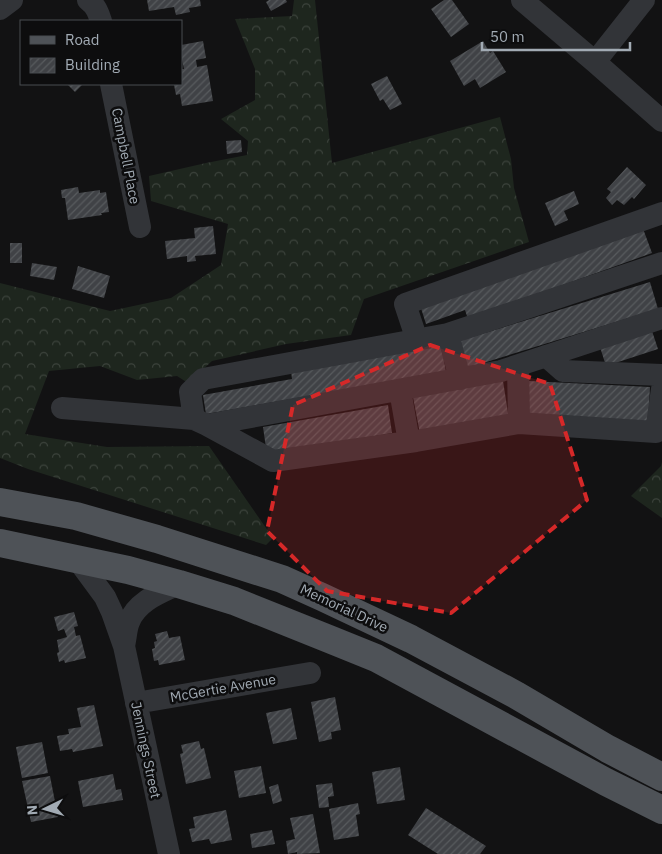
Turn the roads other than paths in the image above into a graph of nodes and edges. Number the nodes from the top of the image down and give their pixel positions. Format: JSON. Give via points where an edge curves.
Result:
{"nodes":[{"id":1,"x":12,"y":0,"type":"edge"},
{"id":2,"x":88,"y":0,"type":"edge"},
{"id":3,"x":522,"y":0,"type":"edge"},
{"id":4,"x":644,"y":0,"type":"edge"},
{"id":5,"x":0,"y":9,"type":"edge"},
{"id":6,"x":101,"y":20,"type":"edge"},
{"id":7,"x":595,"y":62,"type":"junction"},
{"id":8,"x":111,"y":85,"type":"edge"},
{"id":9,"x":662,"y":122,"type":"edge"},
{"id":10,"x":662,"y":213,"type":"edge"},
{"id":11,"x":140,"y":227,"type":"dead end"},
{"id":12,"x":662,"y":263,"type":"edge"},
{"id":13,"x":662,"y":318,"type":"edge"},
{"id":14,"x":448,"y":334,"type":"junction"},
{"id":15,"x":417,"y":340,"type":"junction"},
{"id":16,"x":546,"y":356,"type":"junction"},
{"id":17,"x":518,"y":366,"type":"junction"},
{"id":18,"x":662,"y":375,"type":"edge"},
{"id":19,"x":460,"y":379,"type":"junction"},
{"id":20,"x":662,"y":388,"type":"edge"},
{"id":21,"x":400,"y":390,"type":"junction"},
{"id":22,"x":62,"y":408,"type":"dead end"},
{"id":23,"x":201,"y":422,"type":"junction"},
{"id":24,"x":519,"y":423,"type":"junction"},
{"id":25,"x":409,"y":442,"type":"junction"},
{"id":26,"x":0,"y":502,"type":"edge"},
{"id":27,"x":1,"y":545,"type":"edge"},
{"id":28,"x":77,"y":559,"type":"junction"},
{"id":29,"x":178,"y":584,"type":"junction"},
{"id":30,"x":124,"y":646,"type":"junction"},
{"id":31,"x":310,"y":673,"type":"dead end"},
{"id":32,"x":136,"y":703,"type":"junction"},
{"id":33,"x":662,"y":777,"type":"edge"},
{"id":34,"x":662,"y":810,"type":"edge"},
{"id":35,"x":169,"y":854,"type":"edge"}],
"edges":[{"from":1,"to":5,"type":"street"},
{"from":2,"to":6,"type":"street"},
{"from":3,"to":7,"type":"street"},
{"from":4,"to":7,"type":"street"},
{"from":7,"to":9,"type":"street"},
{"from":8,"to":11,"type":"street","name":"Campbell Place"},
{"from":10,"to":15,"type":"street","via":[[405,304]]},
{"from":12,"to":14,"type":"street"},
{"from":13,"to":16,"type":"street"},
{"from":14,"to":15,"type":"street"},
{"from":14,"to":19,"type":"street"},
{"from":15,"to":23,"type":"street","via":[[203,379],[190,392]]},
{"from":16,"to":17,"type":"street"},
{"from":16,"to":18,"type":"street","via":[[563,371]]},
{"from":17,"to":19,"type":"street"},
{"from":17,"to":24,"type":"street"},
{"from":19,"to":21,"type":"street"},
{"from":20,"to":24,"type":"street","via":[[656,432]]},
{"from":21,"to":23,"type":"street"},
{"from":21,"to":25,"type":"street"},
{"from":22,"to":23,"type":"street"},
{"from":23,"to":25,"type":"street","via":[[273,461]]},
{"from":24,"to":25,"type":"street"},
{"from":26,"to":33,"type":"main road","name":"Memorial Drive","via":[[81,517],[290,583],[412,639]]},
{"from":27,"to":28,"type":"main road"},
{"from":28,"to":29,"type":"main road"},
{"from":28,"to":30,"type":"street","name":"Jennings Street","via":[[105,596]]},
{"from":29,"to":30,"type":"street","name":"Jennings Street","via":[[153,596],[137,609],[130,620]]},
{"from":29,"to":34,"type":"main road","via":[[234,602],[376,658]]},
{"from":30,"to":32,"type":"street","name":"Jennings Street"},
{"from":31,"to":32,"type":"street","name":"McGertie Avenue"},
{"from":32,"to":35,"type":"street","name":"Jennings Street"}]}
